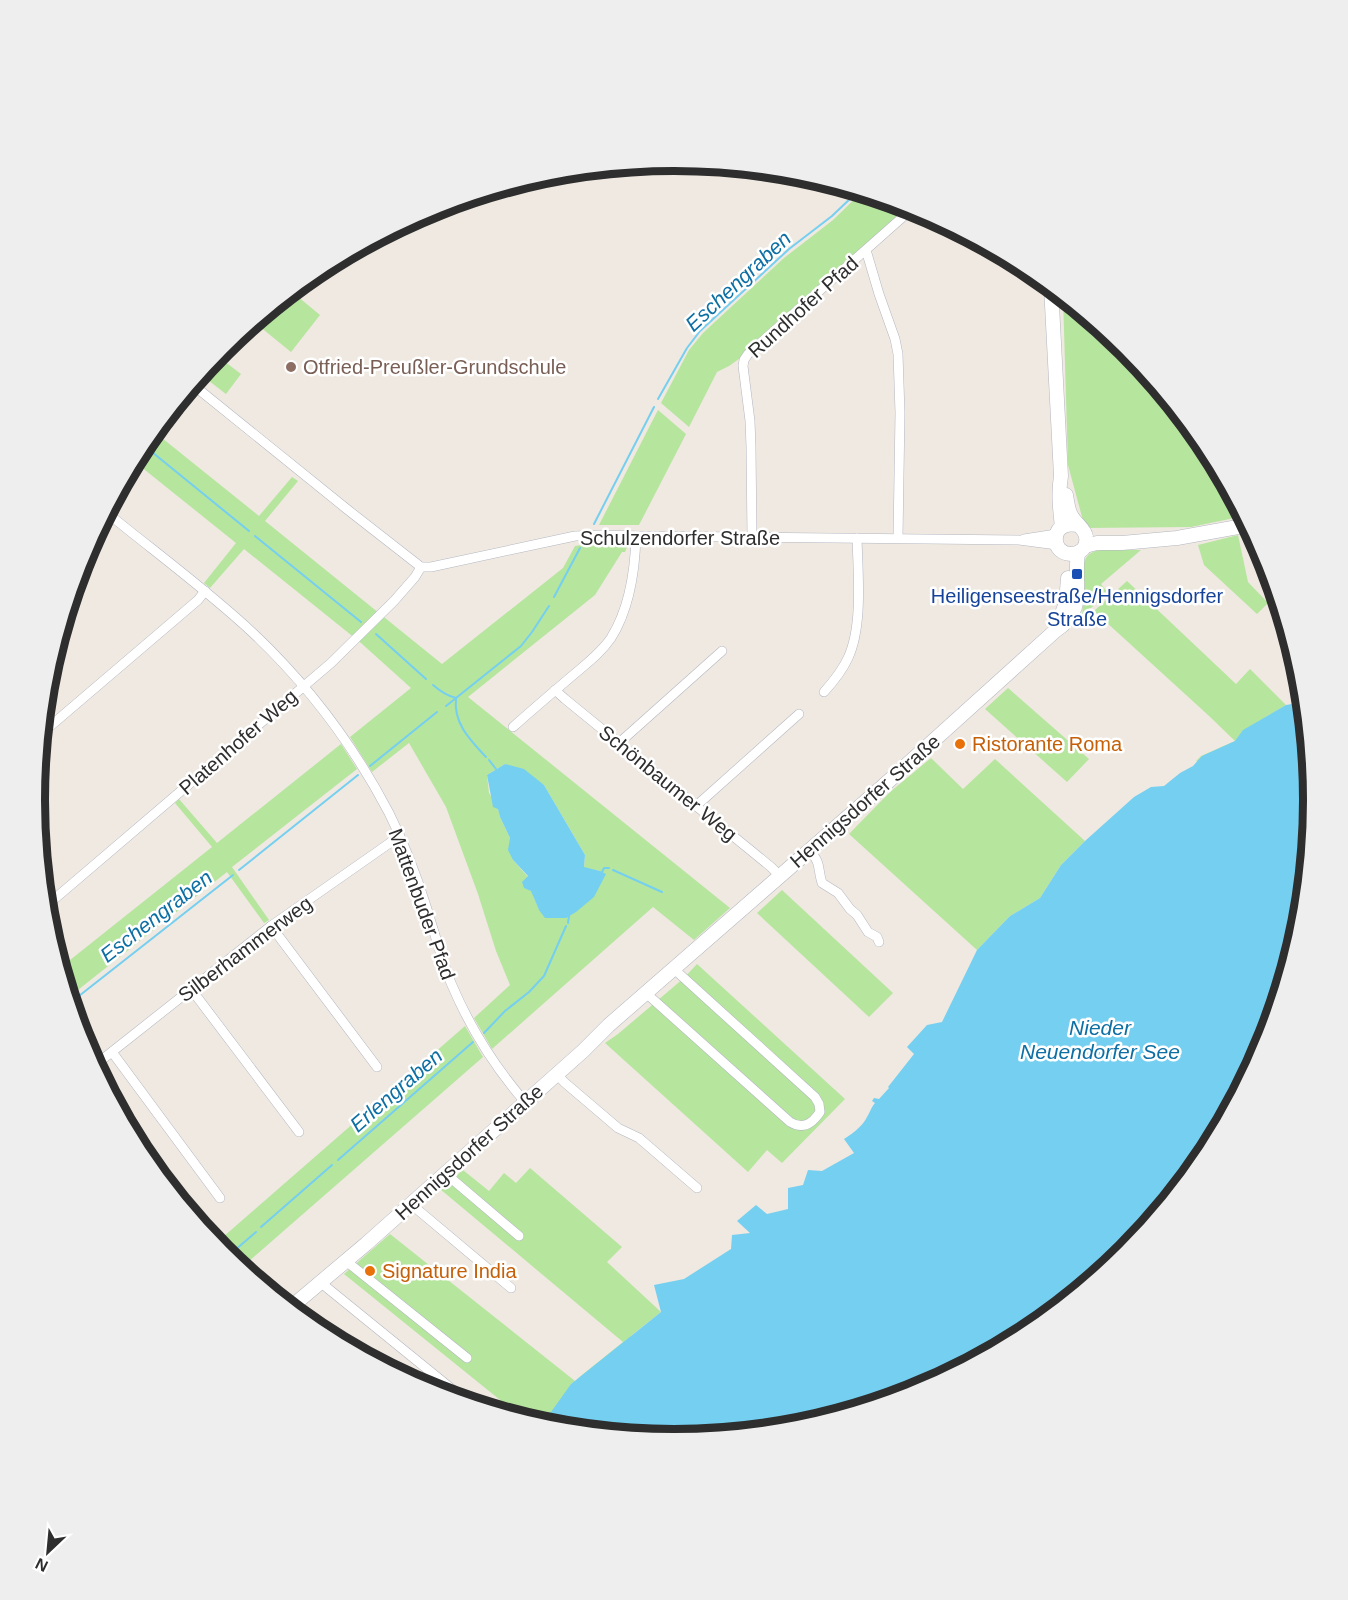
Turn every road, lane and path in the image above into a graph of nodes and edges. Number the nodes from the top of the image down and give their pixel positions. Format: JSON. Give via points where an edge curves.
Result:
{"nodes":[{"id":1,"x":905,"y":215,"type":"edge"},
{"id":2,"x":866,"y":249,"type":"junction"},
{"id":3,"x":1052,"y":297,"type":"edge"},
{"id":4,"x":198,"y":389,"type":"edge"},
{"id":5,"x":1060,"y":476,"type":"junction"},
{"id":6,"x":112,"y":517,"type":"edge"},
{"id":7,"x":1240,"y":527,"type":"edge"},
{"id":8,"x":636,"y":536,"type":"junction"},
{"id":9,"x":752,"y":538,"type":"junction"},
{"id":10,"x":857,"y":538,"type":"junction"},
{"id":11,"x":898,"y":538,"type":"junction"},
{"id":12,"x":1081,"y":539,"type":"junction"},
{"id":13,"x":1059,"y":540,"type":"junction"},
{"id":14,"x":421,"y":567,"type":"junction"},
{"id":15,"x":205,"y":591,"type":"junction"},
{"id":16,"x":1055,"y":631,"type":"junction"},
{"id":17,"x":722,"y":651,"type":"dead end"},
{"id":18,"x":304,"y":686,"type":"junction"},
{"id":19,"x":555,"y":690,"type":"junction"},
{"id":20,"x":824,"y":692,"type":"dead end"},
{"id":21,"x":799,"y":714,"type":"dead end"},
{"id":22,"x":49,"y":727,"type":"edge"},
{"id":23,"x":513,"y":727,"type":"dead end"},
{"id":24,"x":619,"y":743,"type":"junction"},
{"id":25,"x":696,"y":806,"type":"junction"},
{"id":26,"x":400,"y":838,"type":"junction"},
{"id":27,"x":809,"y":850,"type":"junction"},
{"id":28,"x":780,"y":876,"type":"junction"},
{"id":29,"x":53,"y":900,"type":"edge"},
{"id":30,"x":271,"y":926,"type":"junction"},
{"id":31,"x":879,"y":942,"type":"dead end"},
{"id":32,"x":675,"y":969,"type":"junction"},
{"id":33,"x":191,"y":990,"type":"junction"},
{"id":34,"x":646,"y":994,"type":"junction"},
{"id":35,"x":112,"y":1052,"type":"junction"},
{"id":36,"x":102,"y":1060,"type":"edge"},
{"id":37,"x":377,"y":1067,"type":"dead end"},
{"id":38,"x":557,"y":1074,"type":"junction"},
{"id":39,"x":525,"y":1102,"type":"junction"},
{"id":40,"x":298,"y":1132,"type":"dead end"},
{"id":41,"x":446,"y":1174,"type":"junction"},
{"id":42,"x":697,"y":1188,"type":"dead end"},
{"id":43,"x":220,"y":1198,"type":"dead end"},
{"id":44,"x":412,"y":1203,"type":"junction"},
{"id":45,"x":519,"y":1236,"type":"dead end"},
{"id":46,"x":346,"y":1261,"type":"junction"},
{"id":47,"x":321,"y":1282,"type":"junction"},
{"id":48,"x":511,"y":1288,"type":"dead end"},
{"id":49,"x":296,"y":1303,"type":"edge"},
{"id":50,"x":466,"y":1358,"type":"dead end"},
{"id":51,"x":450,"y":1388,"type":"edge"}],
"edges":[{"from":1,"to":2,"type":"street","name":"Rundhofer Pfad"},
{"from":2,"to":9,"type":"street","name":"Rundhofer Pfad","via":[[744,360],[751,447]]},
{"from":2,"to":11,"type":"street","via":[[898,354]]},
{"from":3,"to":5,"type":"main road"},
{"from":4,"to":14,"type":"street"},
{"from":5,"to":12,"type":"main road"},
{"from":5,"to":13,"type":"main road","name":"Hennigsdorfer Straße"},
{"from":6,"to":15,"type":"street","name":"Mattenbuder Pfad"},
{"from":7,"to":12,"type":"main road","via":[[1184,537],[1130,540],[1101,535]]},
{"from":8,"to":9,"type":"street","name":"Schulzendorfer Straße"},
{"from":8,"to":14,"type":"street","name":"Schulzendorfer Straße","via":[[575,536]]},
{"from":8,"to":19,"type":"street","via":[[630,592],[615,631],[596,655]]},
{"from":9,"to":10,"type":"street","name":"Schulzendorfer Straße"},
{"from":10,"to":11,"type":"street","name":"Schulzendorfer Straße"},
{"from":10,"to":20,"type":"street","via":[[855,635],[849,658]]},
{"from":11,"to":13,"type":"street","name":"Schulzendorfer Straße"},
{"from":12,"to":13,"type":"main road","via":[[1070,555]]},
{"from":12,"to":13,"type":"main road","via":[[1068,524]]},
{"from":12,"to":16,"type":"main road","name":"Hennigsdorfer Straße","via":[[1075,611]]},
{"from":13,"to":16,"type":"main road","name":"Hennigsdorfer Straße","via":[[1068,566],[1068,592]]},
{"from":14,"to":18,"type":"street","name":"Platenhofer Weg","via":[[373,624]]},
{"from":15,"to":18,"type":"street","name":"Mattenbuder Pfad"},
{"from":15,"to":22,"type":"street"},
{"from":16,"to":27,"type":"main road","name":"Hennigsdorfer Straße"},
{"from":17,"to":24,"type":"street"},
{"from":18,"to":26,"type":"street","name":"Mattenbuder Pfad","via":[[350,747]]},
{"from":18,"to":29,"type":"street","name":"Platenhofer Weg"},
{"from":19,"to":23,"type":"street"},
{"from":19,"to":24,"type":"street","name":"Schönbaumer Weg"},
{"from":21,"to":25,"type":"street"},
{"from":24,"to":25,"type":"street","name":"Schönbaumer Weg"},
{"from":25,"to":28,"type":"street","name":"Schönbaumer Weg"},
{"from":26,"to":30,"type":"street","name":"Silberhammerweg"},
{"from":26,"to":39,"type":"street","name":"Mattenbuder Pfad","via":[[460,1005],[489,1057]]},
{"from":27,"to":28,"type":"main road","name":"Hennigsdorfer Straße"},
{"from":27,"to":31,"type":"street","via":[[820,866],[822,883],[838,893]]},
{"from":28,"to":32,"type":"main road","name":"Hennigsdorfer Straße"},
{"from":30,"to":33,"type":"street","name":"Silberhammerweg"},
{"from":30,"to":37,"type":"street"},
{"from":32,"to":34,"type":"main road","name":"Hennigsdorfer Straße"},
{"from":32,"to":34,"type":"street","via":[[815,1097],[820,1112],[813,1121],[805,1126],[789,1122]]},
{"from":33,"to":35,"type":"street","name":"Silberhammerweg"},
{"from":33,"to":40,"type":"street"},
{"from":34,"to":38,"type":"main road","name":"Hennigsdorfer Straße"},
{"from":35,"to":36,"type":"street","name":"Silberhammerweg"},
{"from":35,"to":43,"type":"street"},
{"from":38,"to":39,"type":"main road","name":"Hennigsdorfer Straße"},
{"from":38,"to":42,"type":"street","via":[[618,1128],[639,1138]]},
{"from":39,"to":41,"type":"main road","name":"Hennigsdorfer Straße"},
{"from":41,"to":44,"type":"main road","name":"Hennigsdorfer Straße"},
{"from":41,"to":45,"type":"street"},
{"from":44,"to":46,"type":"main road","name":"Hennigsdorfer Straße"},
{"from":44,"to":48,"type":"street"},
{"from":46,"to":47,"type":"main road","name":"Hennigsdorfer Straße"},
{"from":46,"to":50,"type":"street"},
{"from":47,"to":49,"type":"main road","name":"Hennigsdorfer Straße"},
{"from":47,"to":51,"type":"street"}]}
